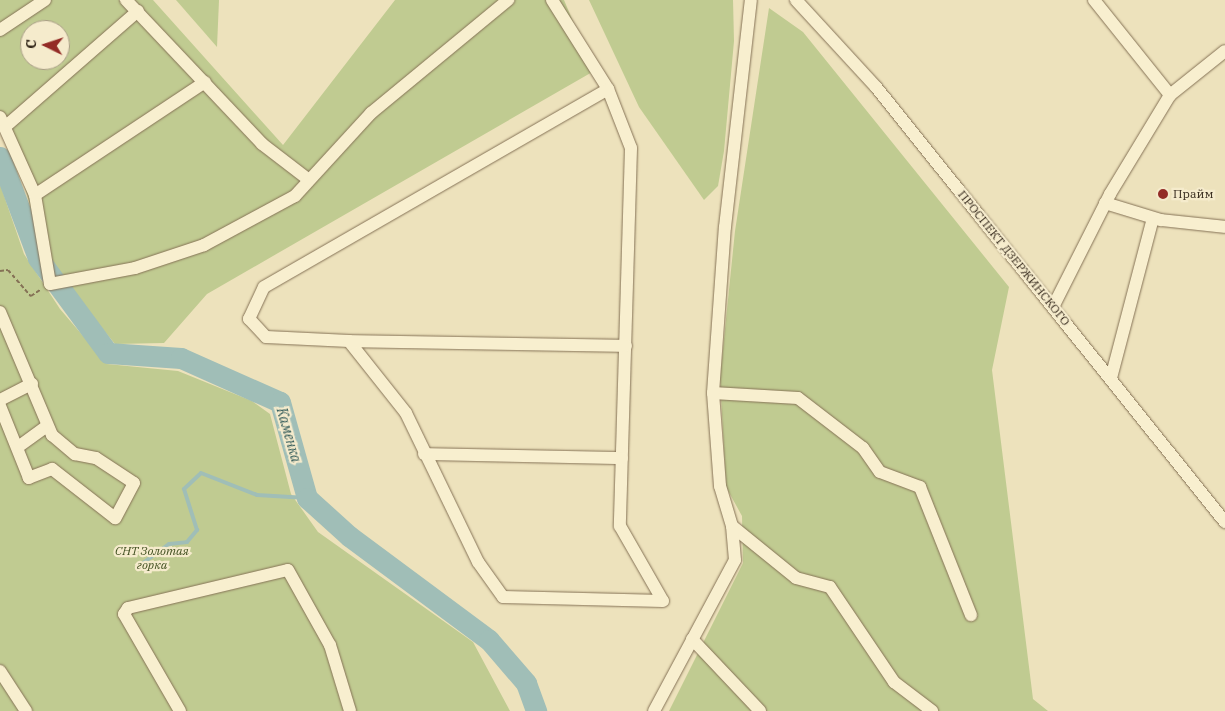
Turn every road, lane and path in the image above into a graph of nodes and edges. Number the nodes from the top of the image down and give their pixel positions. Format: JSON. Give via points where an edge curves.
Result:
{"nodes":[{"id":1,"x":45,"y":0,"type":"edge"},
{"id":2,"x":126,"y":0,"type":"edge"},
{"id":3,"x":508,"y":0,"type":"edge"},
{"id":4,"x":552,"y":0,"type":"edge"},
{"id":5,"x":751,"y":0,"type":"edge"},
{"id":6,"x":796,"y":0,"type":"edge"},
{"id":7,"x":1094,"y":0,"type":"edge"},
{"id":8,"x":138,"y":10,"type":"junction"},
{"id":9,"x":0,"y":30,"type":"edge"},
{"id":10,"x":1225,"y":51,"type":"edge"},
{"id":11,"x":205,"y":82,"type":"junction"},
{"id":12,"x":608,"y":89,"type":"junction"},
{"id":13,"x":1170,"y":95,"type":"junction"},
{"id":14,"x":3,"y":122,"type":"edge"},
{"id":15,"x":309,"y":180,"type":"junction"},
{"id":16,"x":35,"y":195,"type":"junction"},
{"id":17,"x":1105,"y":203,"type":"junction"},
{"id":18,"x":1153,"y":218,"type":"junction"},
{"id":19,"x":1225,"y":227,"type":"edge"},
{"id":20,"x":0,"y":271,"type":"edge"},
{"id":21,"x":31,"y":296,"type":"dead end"},
{"id":22,"x":1053,"y":306,"type":"junction"},
{"id":23,"x":0,"y":312,"type":"edge"},
{"id":24,"x":349,"y":341,"type":"junction"},
{"id":25,"x":626,"y":346,"type":"junction"},
{"id":26,"x":1111,"y":378,"type":"junction"},
{"id":27,"x":32,"y":384,"type":"junction"},
{"id":28,"x":713,"y":393,"type":"junction"},
{"id":29,"x":0,"y":400,"type":"edge"},
{"id":30,"x":0,"y":406,"type":"edge"},
{"id":31,"x":47,"y":426,"type":"junction"},
{"id":32,"x":18,"y":447,"type":"junction"},
{"id":33,"x":424,"y":454,"type":"junction"},
{"id":34,"x":622,"y":458,"type":"junction"},
{"id":35,"x":1225,"y":522,"type":"edge"},
{"id":36,"x":732,"y":526,"type":"junction"},
{"id":37,"x":971,"y":615,"type":"dead end"},
{"id":38,"x":692,"y":639,"type":"junction"},
{"id":39,"x":0,"y":671,"type":"edge"},
{"id":40,"x":26,"y":711,"type":"edge"},
{"id":41,"x":180,"y":711,"type":"edge"},
{"id":42,"x":350,"y":711,"type":"edge"},
{"id":43,"x":654,"y":711,"type":"edge"},
{"id":44,"x":760,"y":711,"type":"edge"},
{"id":45,"x":932,"y":711,"type":"edge"}],
"edges":[{"from":1,"to":9,"type":"street"},
{"from":2,"to":8,"type":"street"},
{"from":3,"to":15,"type":"street","via":[[371,113]]},
{"from":4,"to":12,"type":"street"},
{"from":5,"to":28,"type":"street","via":[[725,227]]},
{"from":6,"to":22,"type":"street","name":"ПРОСПЕКТ ДЗЕРЖИНСКОГО","via":[[876,87]]},
{"from":7,"to":13,"type":"street"},
{"from":8,"to":11,"type":"street"},
{"from":8,"to":14,"type":"street"},
{"from":10,"to":13,"type":"street"},
{"from":11,"to":15,"type":"street","via":[[262,144]]},
{"from":11,"to":16,"type":"street"},
{"from":12,"to":24,"type":"street","via":[[264,287],[249,318],[266,337]]},
{"from":12,"to":25,"type":"street","via":[[631,148]]},
{"from":13,"to":17,"type":"street"},
{"from":14,"to":16,"type":"street"},
{"from":15,"to":16,"type":"street","via":[[295,196],[204,245],[135,268],[50,284]]},
{"from":17,"to":18,"type":"street"},
{"from":17,"to":22,"type":"street"},
{"from":18,"to":19,"type":"street"},
{"from":18,"to":26,"type":"street"},
{"from":20,"to":21,"type":"path","via":[[8,270]]},
{"from":22,"to":26,"type":"street","name":"ПРОСПЕКТ ДЗЕРЖИНСКОГО"},
{"from":23,"to":27,"type":"street"},
{"from":24,"to":25,"type":"street"},
{"from":24,"to":33,"type":"street","via":[[406,413]]},
{"from":25,"to":34,"type":"street"},
{"from":26,"to":35,"type":"street","name":"ПРОСПЕКТ ДЗЕРЖИНСКОГО"},
{"from":27,"to":29,"type":"street"},
{"from":27,"to":31,"type":"street"},
{"from":28,"to":36,"type":"street","via":[[720,486]]},
{"from":28,"to":37,"type":"street","via":[[798,398],[864,448],[880,472],[920,487]]},
{"from":30,"to":32,"type":"street"},
{"from":31,"to":32,"type":"street"},
{"from":31,"to":32,"type":"street","via":[[75,454],[96,458],[134,483],[115,518],[52,469],[28,478]]},
{"from":33,"to":34,"type":"street"},
{"from":33,"to":34,"type":"street","via":[[478,562],[504,597],[663,601],[620,526]]},
{"from":36,"to":38,"type":"street","via":[[734,560]]},
{"from":36,"to":45,"type":"street","via":[[796,578],[830,587],[894,682]]},
{"from":38,"to":43,"type":"street"},
{"from":38,"to":44,"type":"street"},
{"from":39,"to":40,"type":"street"},
{"from":41,"to":42,"type":"street","via":[[124,614],[128,608],[288,570],[330,645]]}]}
